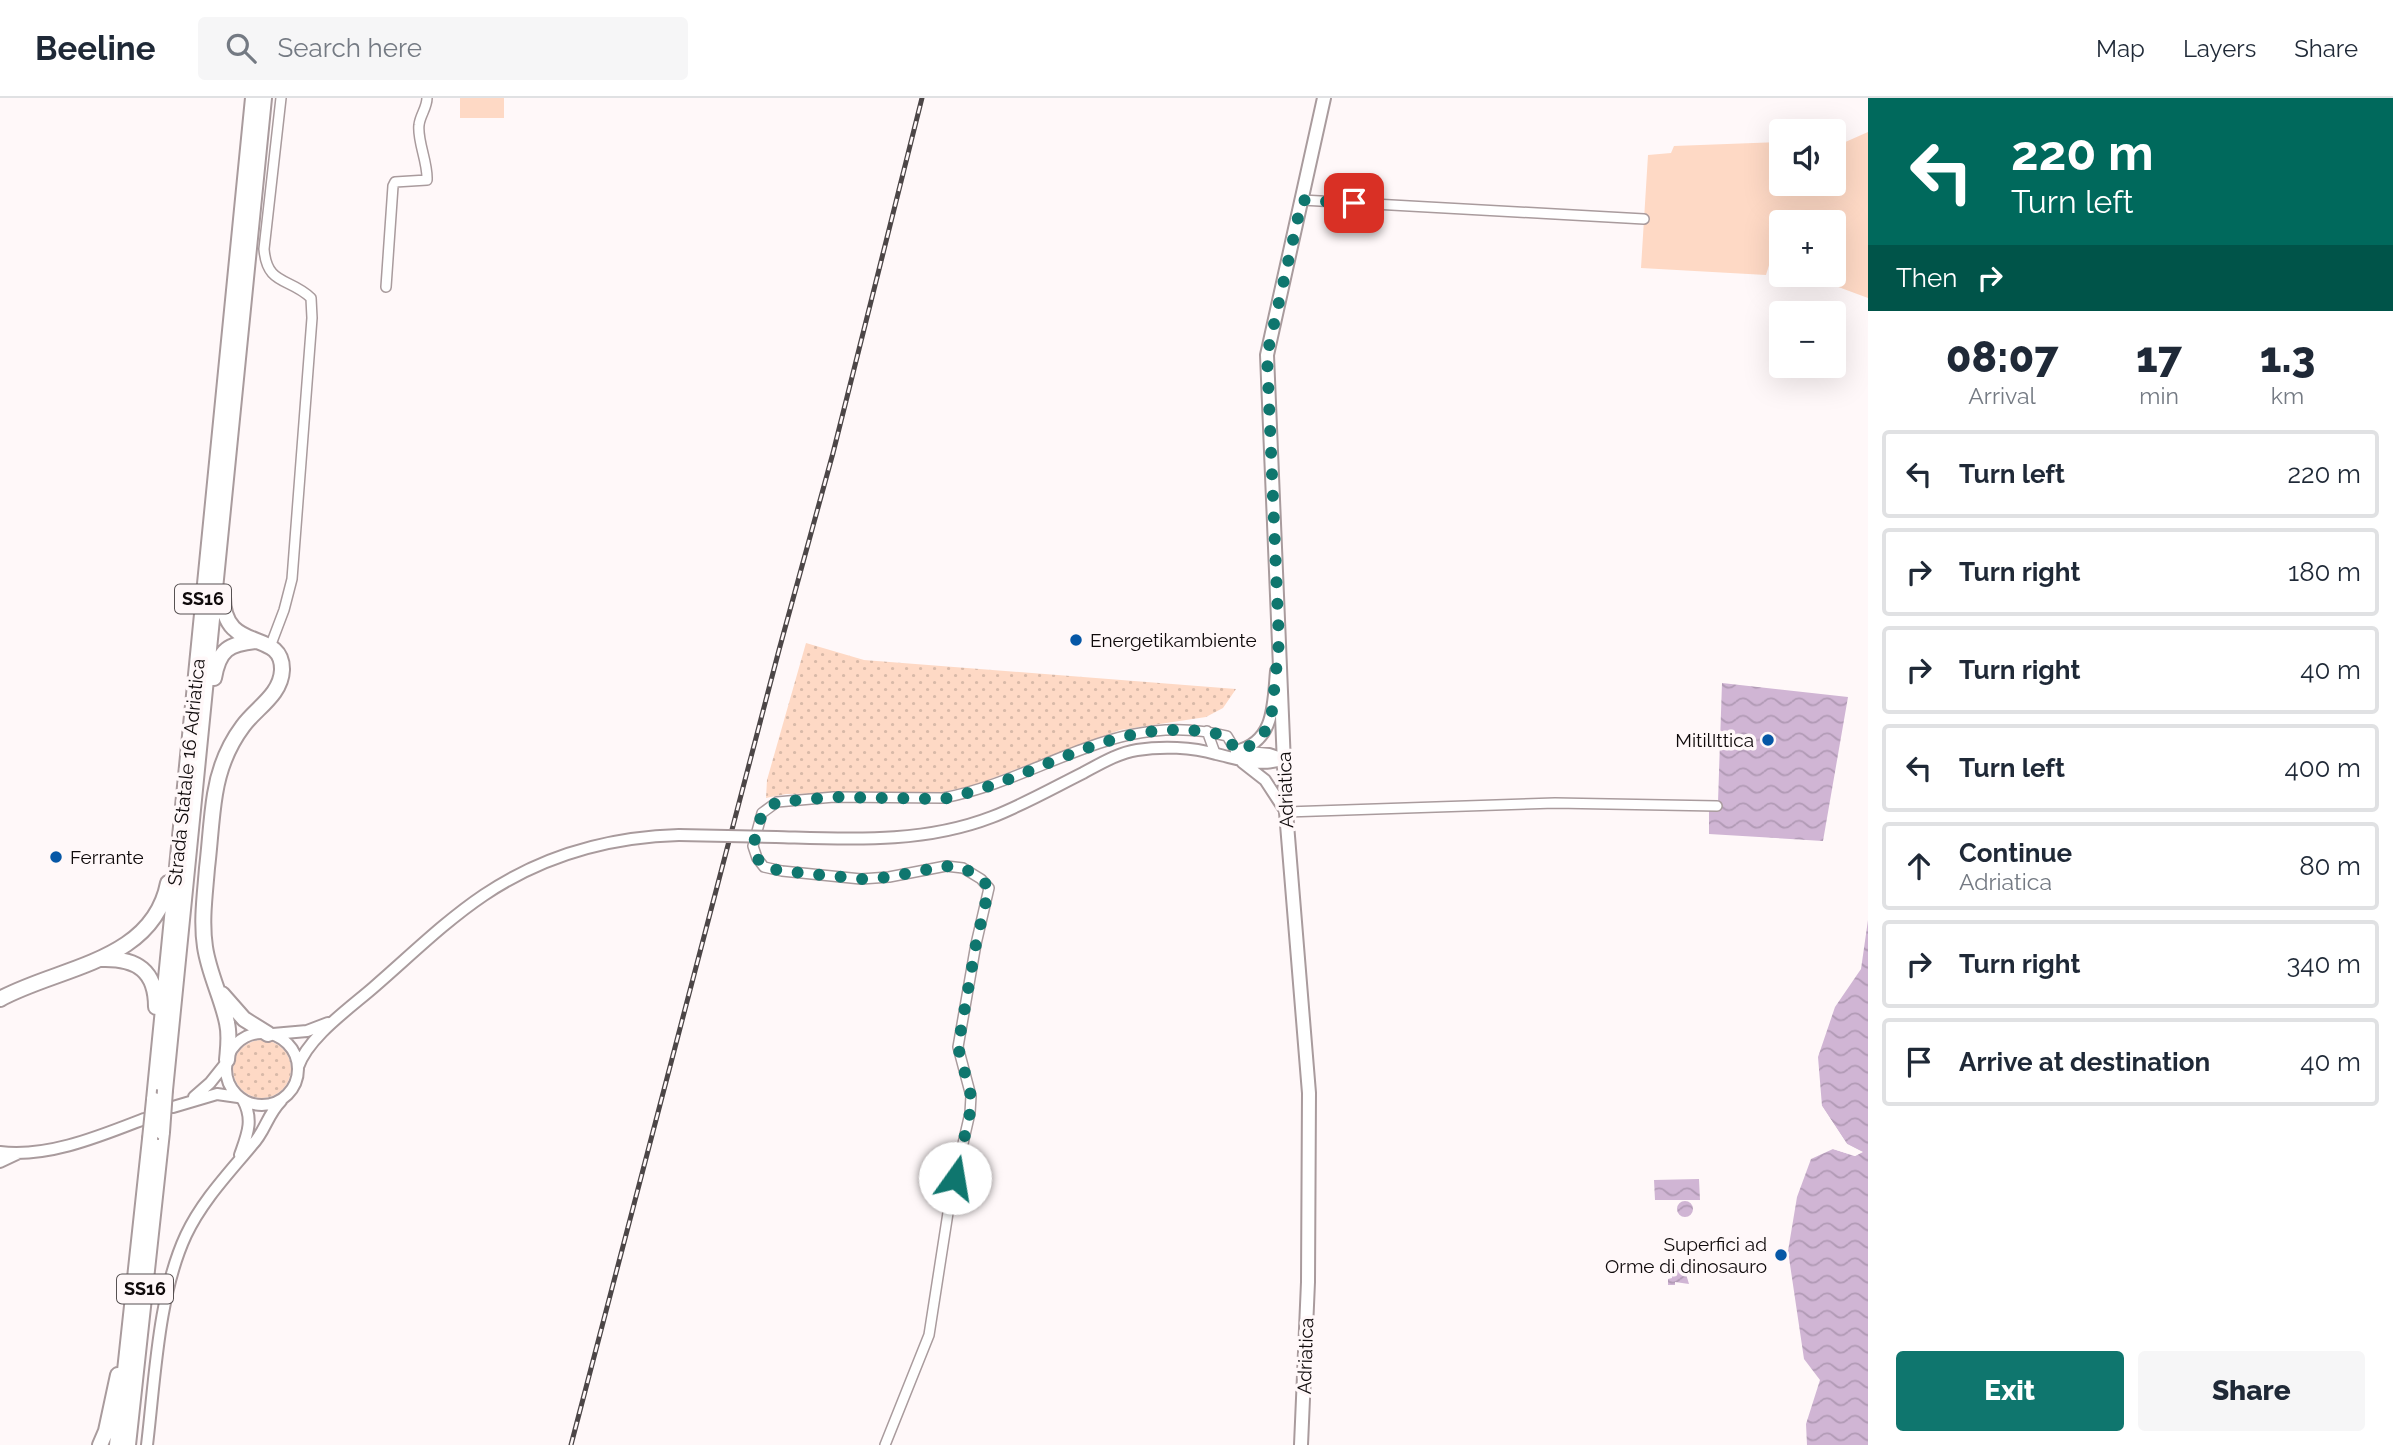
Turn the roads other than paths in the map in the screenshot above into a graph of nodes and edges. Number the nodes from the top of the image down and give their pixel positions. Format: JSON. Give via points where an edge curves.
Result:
{"nodes":[{"id":1,"x":253,"y":98,"type":"edge"},
{"id":2,"x":264,"y":98,"type":"edge"},
{"id":3,"x":281,"y":98,"type":"edge"},
{"id":4,"x":428,"y":98,"type":"edge"},
{"id":5,"x":1324,"y":98,"type":"edge"},
{"id":6,"x":1302,"y":200,"type":"junction"},
{"id":7,"x":1644,"y":219,"type":"dead end"},
{"id":8,"x":386,"y":287,"type":"dead end"},
{"id":9,"x":223,"y":516,"type":"junction"},
{"id":10,"x":1279,"y":642,"type":"junction"},
{"id":11,"x":263,"y":644,"type":"junction"},
{"id":12,"x":1208,"y":731,"type":"junction"},
{"id":13,"x":1215,"y":753,"type":"junction"},
{"id":14,"x":1237,"y":756,"type":"junction"},
{"id":15,"x":1284,"y":759,"type":"junction"},
{"id":16,"x":196,"y":779,"type":"junction"},
{"id":17,"x":182,"y":806,"type":"junction"},
{"id":18,"x":1717,"y":806,"type":"dead end"},
{"id":19,"x":1286,"y":811,"type":"junction"},
{"id":20,"x":97,"y":960,"type":"junction"},
{"id":21,"x":214,"y":982,"type":"junction"},
{"id":22,"x":6,"y":989,"type":"edge"},
{"id":23,"x":340,"y":1016,"type":"junction"},
{"id":24,"x":268,"y":1034,"type":"junction"},
{"id":25,"x":227,"y":1060,"type":"junction"},
{"id":26,"x":157,"y":1065,"type":"junction"},
{"id":27,"x":298,"y":1067,"type":"junction"},
{"id":28,"x":160,"y":1095,"type":"junction"},
{"id":29,"x":241,"y":1098,"type":"junction"},
{"id":30,"x":190,"y":1101,"type":"junction"},
{"id":31,"x":281,"y":1101,"type":"junction"},
{"id":32,"x":173,"y":1107,"type":"dead end"},
{"id":33,"x":144,"y":1119,"type":"dead end"},
{"id":34,"x":156,"y":1136,"type":"junction"},
{"id":35,"x":239,"y":1158,"type":"junction"},
{"id":36,"x":2,"y":1160,"type":"edge"},
{"id":37,"x":130,"y":1330,"type":"junction"},
{"id":38,"x":100,"y":1445,"type":"edge"},
{"id":39,"x":117,"y":1445,"type":"edge"},
{"id":40,"x":128,"y":1445,"type":"edge"},
{"id":41,"x":147,"y":1445,"type":"edge"},
{"id":42,"x":885,"y":1445,"type":"edge"},
{"id":43,"x":1301,"y":1445,"type":"edge"}],
"edges":[{"from":1,"to":17,"type":"highway","name":"Strada Statale 16 Adriatica","number":"SS16"},
{"from":2,"to":9,"type":"highway","name":"Strada Statale 16 Adriatica","number":"SS16"},
{"from":3,"to":11,"type":"street","via":[[265,261],[269,271],[311,298],[312,318],[292,579],[284,610]]},
{"from":4,"to":8,"type":"street","via":[[419,125],[427,180],[395,182],[393,186]]},
{"from":5,"to":6,"type":"main road","name":"Adriatica"},
{"from":6,"to":7,"type":"street"},
{"from":6,"to":10,"type":"main road","name":"Adriatica","via":[[1267,355]]},
{"from":9,"to":11,"type":"highway","number":"SS16","via":[[224,616],[234,630]]},
{"from":9,"to":16,"type":"highway","name":"Strada Statale 16 Adriatica","number":"SS16"},
{"from":10,"to":14,"type":"street","via":[[1269,724],[1258,741]]},
{"from":10,"to":15,"type":"main road","name":"Adriatica"},
{"from":11,"to":16,"type":"highway","number":"SS16","via":[[230,646],[218,661]]},
{"from":11,"to":21,"type":"highway","via":[[281,662],[279,682],[234,739],[216,786],[203,917]]},
{"from":12,"to":13,"type":"street"},
{"from":12,"to":14,"type":"street","via":[[1227,736]]},
{"from":12,"to":42,"type":"street","via":[[1120,736],[943,799],[834,797],[777,802],[762,813],[753,846],[764,867],[862,879],[946,866],[963,868],[989,888],[958,1047],[971,1096],[970,1113],[950,1200],[929,1335]]},
{"from":13,"to":14,"type":"street"},
{"from":13,"to":23,"type":"street","bridge":true,"via":[[1167,748],[1131,751],[992,817],[927,835],[873,839],[679,835],[597,845],[520,874],[462,911]]},
{"from":14,"to":15,"type":"street","via":[[1273,754]]},
{"from":14,"to":19,"type":"street","via":[[1265,780]]},
{"from":15,"to":19,"type":"main road","name":"Adriatica"},
{"from":16,"to":28,"type":"highway","name":"Strada Statale 16 Adriatica","number":"SS16"},
{"from":17,"to":20,"type":"highway","number":"SS16","via":[[160,909],[138,937]]},
{"from":17,"to":26,"type":"highway","name":"Strada Statale 16 Adriatica","number":"SS16"},
{"from":18,"to":19,"type":"street","via":[[1555,803]]},
{"from":19,"to":43,"type":"main road","name":"Adriatica","via":[[1309,1093]]},
{"from":20,"to":22,"type":"highway","number":"SS16"},
{"from":20,"to":26,"type":"highway","number":"SS16","via":[[130,961],[152,981]]},
{"from":21,"to":24,"type":"highway","via":[[239,1014]]},
{"from":21,"to":25,"type":"highway","via":[[227,1024]]},
{"from":23,"to":24,"type":"street","via":[[307,1031]]},
{"from":23,"to":27,"type":"street","via":[[308,1048]]},
{"from":24,"to":25,"type":"street","via":[[242,1040]]},
{"from":24,"to":27,"type":"street","via":[[290,1046]]},
{"from":25,"to":29,"type":"street","via":[[228,1080]]},
{"from":25,"to":30,"type":"street"},
{"from":26,"to":28,"type":"highway","name":"Strada Statale 16 Adriatica","number":"SS16"},
{"from":27,"to":31,"type":"street","via":[[295,1084]]},
{"from":28,"to":34,"type":"highway","name":"Strada Statale 16 Adriatica","number":"SS16","bridge":true},
{"from":29,"to":30,"type":"street","via":[[219,1094]]},
{"from":29,"to":31,"type":"street","via":[[262,1106]]},
{"from":29,"to":35,"type":"street","via":[[250,1123]]},
{"from":30,"to":32,"type":"street"},
{"from":31,"to":35,"type":"street","via":[[256,1141]]},
{"from":33,"to":36,"type":"street","via":[[78,1142]]},
{"from":34,"to":37,"type":"highway","name":"Strada Statale 16 Adriatica","number":"SS16"},
{"from":34,"to":40,"type":"highway","name":"Strada Statale 16 Adriatica","number":"SS16"},
{"from":35,"to":41,"type":"street","via":[[199,1212],[176,1260]]},
{"from":37,"to":38,"type":"highway"},
{"from":37,"to":39,"type":"highway","name":"Strada Statale 16 Adriatica","number":"SS16"}]}
